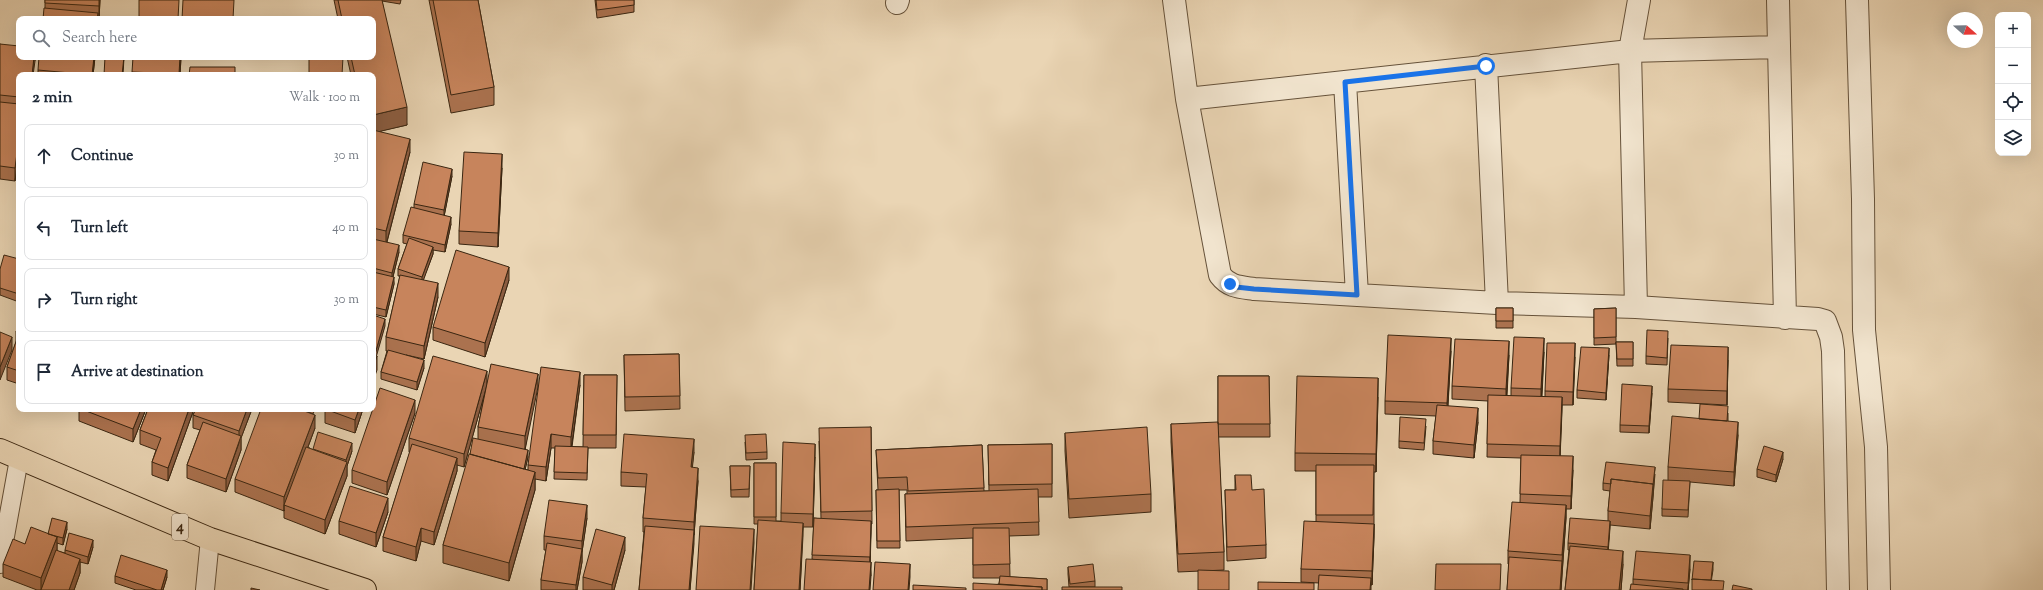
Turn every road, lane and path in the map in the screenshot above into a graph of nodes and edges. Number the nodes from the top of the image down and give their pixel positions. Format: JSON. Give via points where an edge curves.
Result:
{"nodes":[{"id":1,"x":1174,"y":0,"type":"edge"},
{"id":2,"x":1639,"y":0,"type":"edge"},
{"id":3,"x":1778,"y":0,"type":"edge"},
{"id":4,"x":1857,"y":0,"type":"edge"},
{"id":5,"x":1778,"y":47,"type":"junction"},
{"id":6,"x":1630,"y":51,"type":"junction"},
{"id":7,"x":1486,"y":66,"type":"junction"},
{"id":8,"x":1345,"y":82,"type":"junction"},
{"id":9,"x":1187,"y":98,"type":"junction"},
{"id":10,"x":1357,"y":295,"type":"junction"},
{"id":11,"x":1497,"y":303,"type":"junction"},
{"id":12,"x":1636,"y":307,"type":"junction"},
{"id":13,"x":1785,"y":318,"type":"junction"},
{"id":14,"x":9,"y":455,"type":"edge"},
{"id":15,"x":210,"y":539,"type":"junction"},
{"id":16,"x":0,"y":564,"type":"edge"},
{"id":17,"x":205,"y":590,"type":"edge"},
{"id":18,"x":365,"y":590,"type":"edge"},
{"id":19,"x":1838,"y":590,"type":"edge"},
{"id":20,"x":1880,"y":590,"type":"edge"}],
"edges":[{"from":1,"to":9,"type":"street"},
{"from":2,"to":6,"type":"street"},
{"from":3,"to":5,"type":"street"},
{"from":4,"to":20,"type":"street","via":[[1864,330],[1876,447]]},
{"from":5,"to":6,"type":"street"},
{"from":5,"to":13,"type":"street"},
{"from":6,"to":7,"type":"street"},
{"from":6,"to":12,"type":"street"},
{"from":7,"to":8,"type":"street"},
{"from":7,"to":11,"type":"street"},
{"from":8,"to":9,"type":"street"},
{"from":8,"to":10,"type":"street"},
{"from":9,"to":10,"type":"street","via":[[1220,275],[1224,280],[1243,288]]},
{"from":10,"to":11,"type":"street"},
{"from":11,"to":12,"type":"street"},
{"from":12,"to":13,"type":"street"},
{"from":13,"to":19,"type":"street","via":[[1825,321],[1831,337],[1834,373]]},
{"from":14,"to":15,"type":"highway","number":"4"},
{"from":14,"to":16,"type":"lane"},
{"from":15,"to":17,"type":"lane"},
{"from":15,"to":18,"type":"highway","number":"4"}]}
